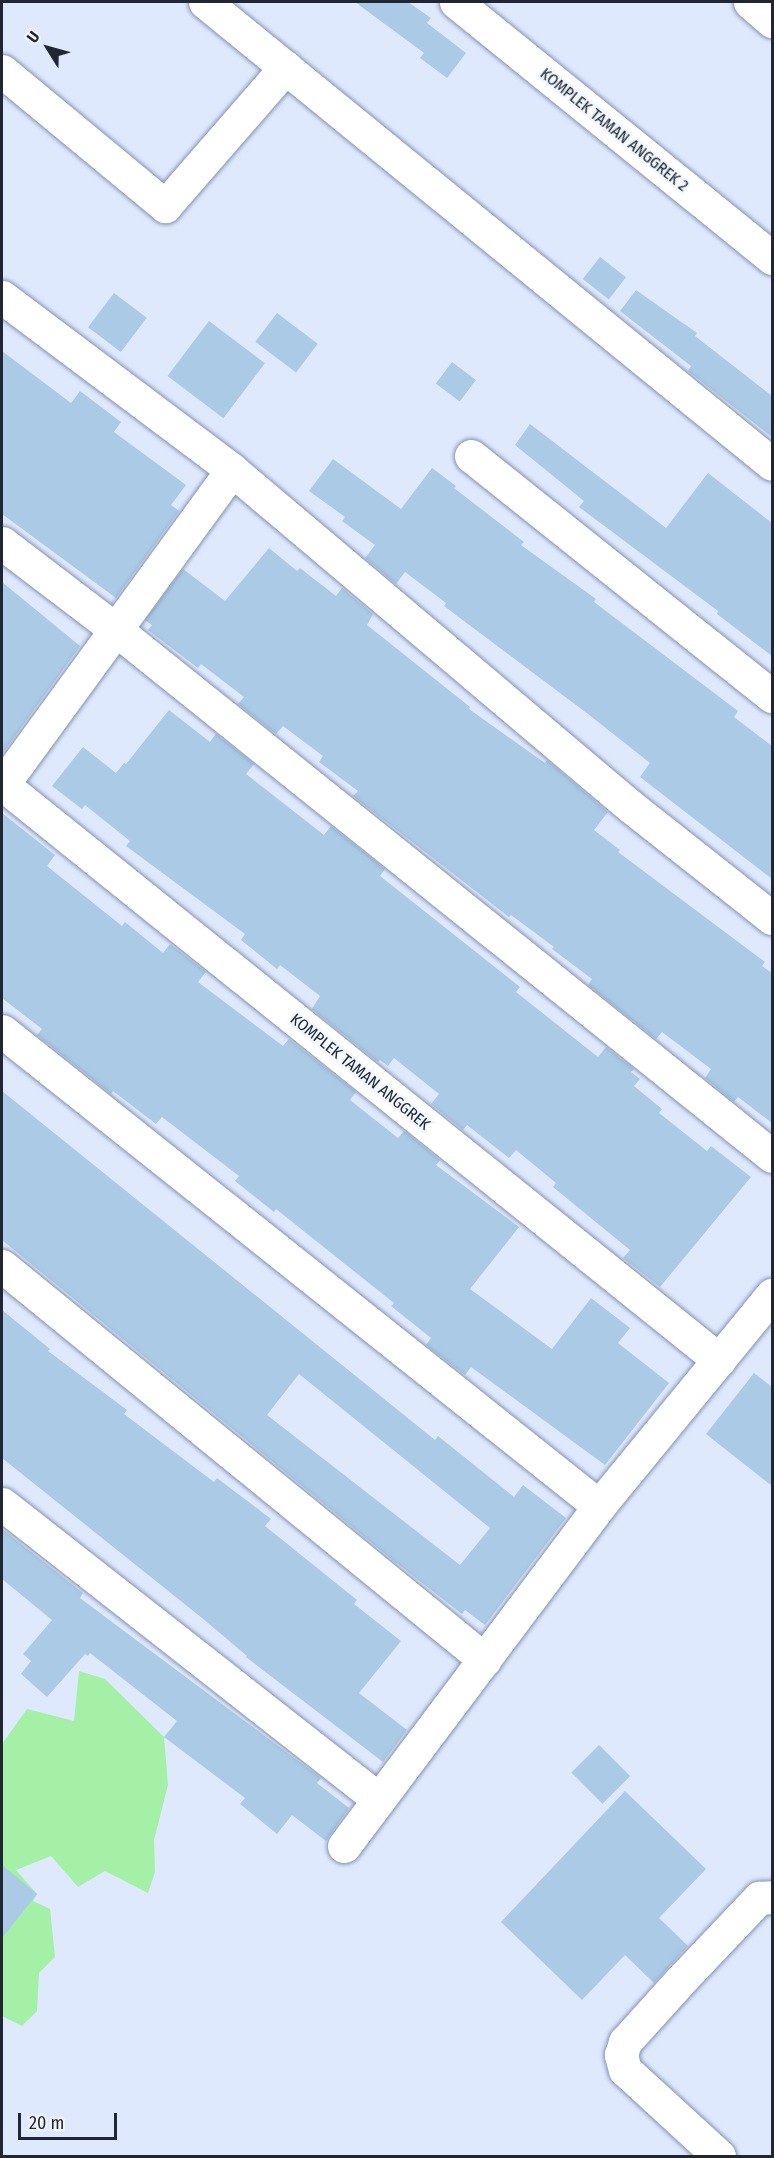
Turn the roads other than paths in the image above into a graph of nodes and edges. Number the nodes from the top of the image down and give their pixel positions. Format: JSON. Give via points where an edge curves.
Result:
{"nodes":[{"id":1,"x":205,"y":2,"type":"edge"},
{"id":2,"x":456,"y":2,"type":"edge"},
{"id":3,"x":750,"y":2,"type":"edge"},
{"id":4,"x":772,"y":21,"type":"edge"},
{"id":5,"x":286,"y":67,"type":"junction"},
{"id":6,"x":2,"y":71,"type":"edge"},
{"id":7,"x":772,"y":258,"type":"edge"},
{"id":8,"x":2,"y":297,"type":"edge"},
{"id":9,"x":471,"y":456,"type":"dead end"},
{"id":10,"x":772,"y":464,"type":"edge"},
{"id":11,"x":232,"y":470,"type":"junction"},
{"id":12,"x":2,"y":543,"type":"edge"},
{"id":13,"x":115,"y":629,"type":"junction"},
{"id":14,"x":772,"y":696,"type":"edge"},
{"id":15,"x":2,"y":784,"type":"edge"},
{"id":16,"x":772,"y":918,"type":"edge"},
{"id":17,"x":2,"y":1031,"type":"edge"},
{"id":18,"x":772,"y":1156,"type":"edge"},
{"id":19,"x":2,"y":1266,"type":"edge"},
{"id":20,"x":769,"y":1308,"type":"edge"},
{"id":21,"x":719,"y":1360,"type":"junction"},
{"id":22,"x":2,"y":1504,"type":"edge"},
{"id":23,"x":599,"y":1506,"type":"junction"},
{"id":24,"x":485,"y":1660,"type":"junction"},
{"id":25,"x":379,"y":1800,"type":"junction"},
{"id":26,"x":344,"y":1846,"type":"dead end"},
{"id":27,"x":772,"y":1897,"type":"edge"},
{"id":28,"x":719,"y":2157,"type":"edge"}],
"edges":[{"from":1,"to":5,"type":"street"},
{"from":2,"to":7,"type":"street","name":"KOMPLEK TAMAN ANGGREK 2"},
{"from":3,"to":4,"type":"street"},
{"from":5,"to":6,"type":"street","via":[[165,206]]},
{"from":5,"to":10,"type":"street"},
{"from":8,"to":11,"type":"street"},
{"from":9,"to":14,"type":"street"},
{"from":11,"to":13,"type":"street"},
{"from":11,"to":16,"type":"street","via":[[630,806]]},
{"from":12,"to":13,"type":"street"},
{"from":13,"to":15,"type":"street"},
{"from":13,"to":18,"type":"street"},
{"from":15,"to":21,"type":"street","name":"KOMPLEK TAMAN ANGGREK"},
{"from":17,"to":23,"type":"street"},
{"from":19,"to":24,"type":"street"},
{"from":20,"to":21,"type":"street"},
{"from":21,"to":23,"type":"street"},
{"from":22,"to":25,"type":"street"},
{"from":23,"to":24,"type":"street"},
{"from":24,"to":25,"type":"street"},
{"from":25,"to":26,"type":"street"},
{"from":27,"to":28,"type":"street","via":[[759,1898],[625,2042],[621,2055],[625,2070]]}]}
